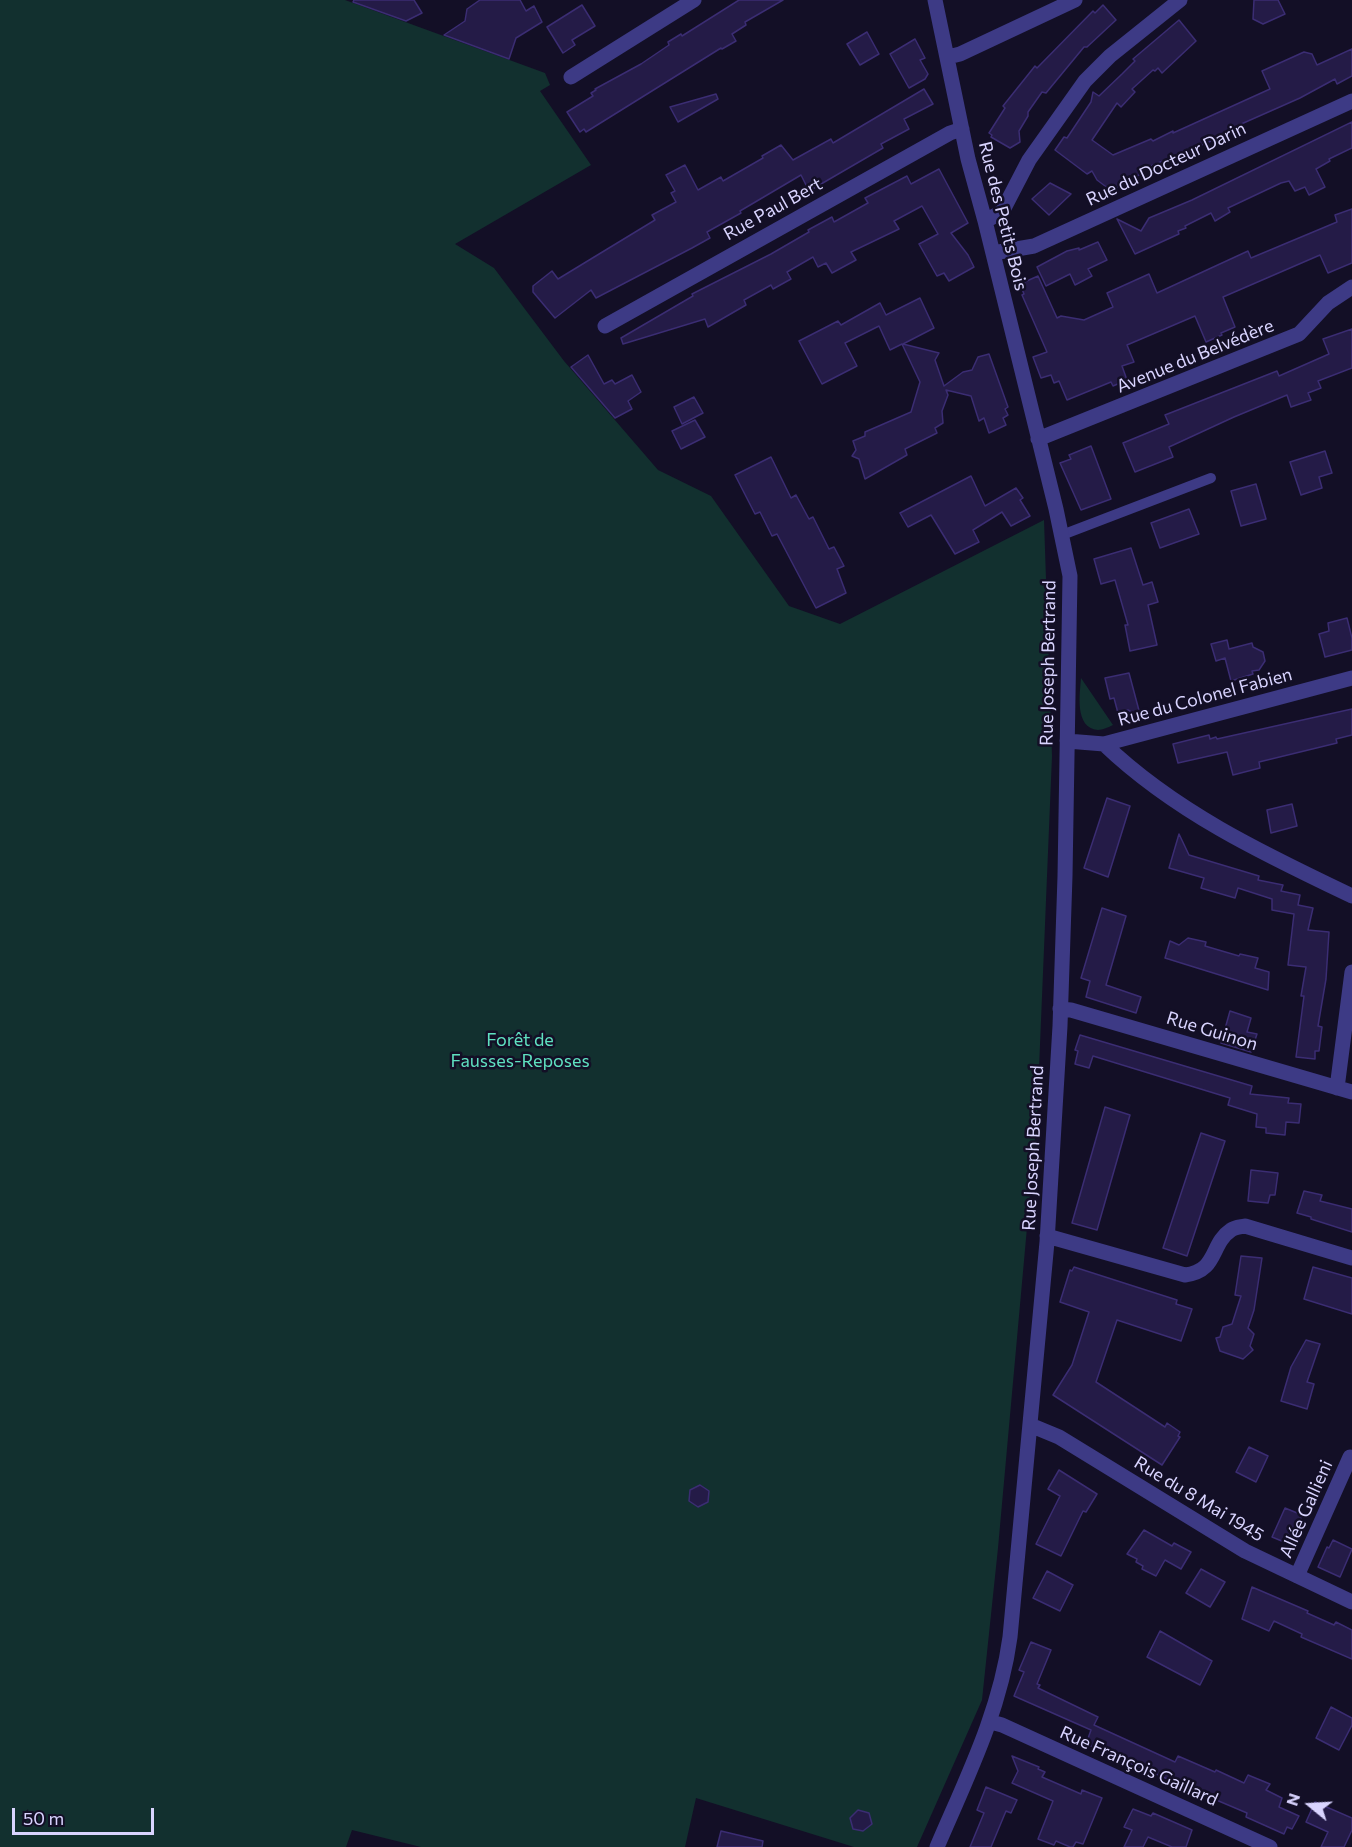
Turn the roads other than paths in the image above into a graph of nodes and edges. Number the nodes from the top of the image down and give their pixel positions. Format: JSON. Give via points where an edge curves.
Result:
{"nodes":[{"id":1,"x":694,"y":0,"type":"edge"},
{"id":2,"x":935,"y":0,"type":"edge"},
{"id":3,"x":1075,"y":0,"type":"edge"},
{"id":4,"x":1180,"y":0,"type":"edge"},
{"id":5,"x":948,"y":57,"type":"junction"},
{"id":6,"x":571,"y":77,"type":"dead end"},
{"id":7,"x":1352,"y":101,"type":"edge"},
{"id":8,"x":962,"y":129,"type":"junction"},
{"id":9,"x":986,"y":221,"type":"junction"},
{"id":10,"x":993,"y":254,"type":"junction"},
{"id":11,"x":1352,"y":287,"type":"edge"},
{"id":12,"x":605,"y":326,"type":"dead end"},
{"id":13,"x":1038,"y":439,"type":"junction"},
{"id":14,"x":1211,"y":478,"type":"dead end"},
{"id":15,"x":1062,"y":536,"type":"junction"},
{"id":16,"x":1352,"y":678,"type":"edge"},
{"id":17,"x":1067,"y":741,"type":"junction"},
{"id":18,"x":1104,"y":744,"type":"junction"},
{"id":19,"x":1352,"y":896,"type":"edge"},
{"id":20,"x":1352,"y":972,"type":"edge"},
{"id":21,"x":1060,"y":1009,"type":"junction"},
{"id":22,"x":1345,"y":1090,"type":"edge"},
{"id":23,"x":1047,"y":1236,"type":"junction"},
{"id":24,"x":1352,"y":1258,"type":"edge"},
{"id":25,"x":1030,"y":1425,"type":"junction"},
{"id":26,"x":1350,"y":1457,"type":"dead end"},
{"id":27,"x":1297,"y":1576,"type":"junction"},
{"id":28,"x":1352,"y":1602,"type":"edge"},
{"id":29,"x":990,"y":1722,"type":"junction"},
{"id":30,"x":937,"y":1847,"type":"edge"},
{"id":31,"x":1270,"y":1847,"type":"edge"}],
"edges":[{"from":1,"to":6,"type":"street"},
{"from":2,"to":5,"type":"street","name":"Rue des Petits Bois"},
{"from":3,"to":5,"type":"street"},
{"from":4,"to":9,"type":"street","via":[[1085,81],[1029,160],[1002,212]]},
{"from":5,"to":8,"type":"street","name":"Rue des Petits Bois"},
{"from":7,"to":10,"type":"street","name":"Rue du Docteur Darin","via":[[1034,246]]},
{"from":8,"to":9,"type":"street","name":"Rue des Petits Bois"},
{"from":8,"to":12,"type":"street","name":"Rue Paul Bert"},
{"from":9,"to":10,"type":"street","name":"Rue des Petits Bois"},
{"from":10,"to":13,"type":"street","name":"Rue des Petits Bois"},
{"from":11,"to":13,"type":"street","name":"Avenue du Belvédère","via":[[1328,303],[1299,334]]},
{"from":13,"to":15,"type":"street","name":"Rue Joseph Bertrand"},
{"from":14,"to":15,"type":"lane"},
{"from":15,"to":17,"type":"street","name":"Rue Joseph Bertrand","via":[[1070,576]]},
{"from":16,"to":18,"type":"street","name":"Rue du Colonel Fabien"},
{"from":17,"to":18,"type":"street","name":"Rue du Colonel Fabien"},
{"from":17,"to":21,"type":"street","name":"Rue Joseph Bertrand"},
{"from":18,"to":19,"type":"street","via":[[1131,770],[1188,810],[1264,854]]},
{"from":20,"to":22,"type":"street"},
{"from":21,"to":22,"type":"street","name":"Rue Guinon"},
{"from":21,"to":23,"type":"street","name":"Rue Joseph Bertrand"},
{"from":23,"to":24,"type":"street","via":[[1185,1275],[1198,1274],[1232,1229],[1245,1226]]},
{"from":23,"to":25,"type":"street","name":"Rue Joseph Bertrand"},
{"from":25,"to":27,"type":"street","name":"Rue du 8 Mai 1945","via":[[1059,1437],[1245,1551]]},
{"from":25,"to":29,"type":"street","name":"Rue Joseph Bertrand","via":[[1010,1637]]},
{"from":26,"to":27,"type":"street","name":"Allée Gallieni"},
{"from":27,"to":28,"type":"street","name":"Rue du 8 Mai 1945"},
{"from":29,"to":30,"type":"street","name":"Rue Joseph Bertrand"},
{"from":29,"to":31,"type":"street","name":"Rue François Gaillard"}]}
